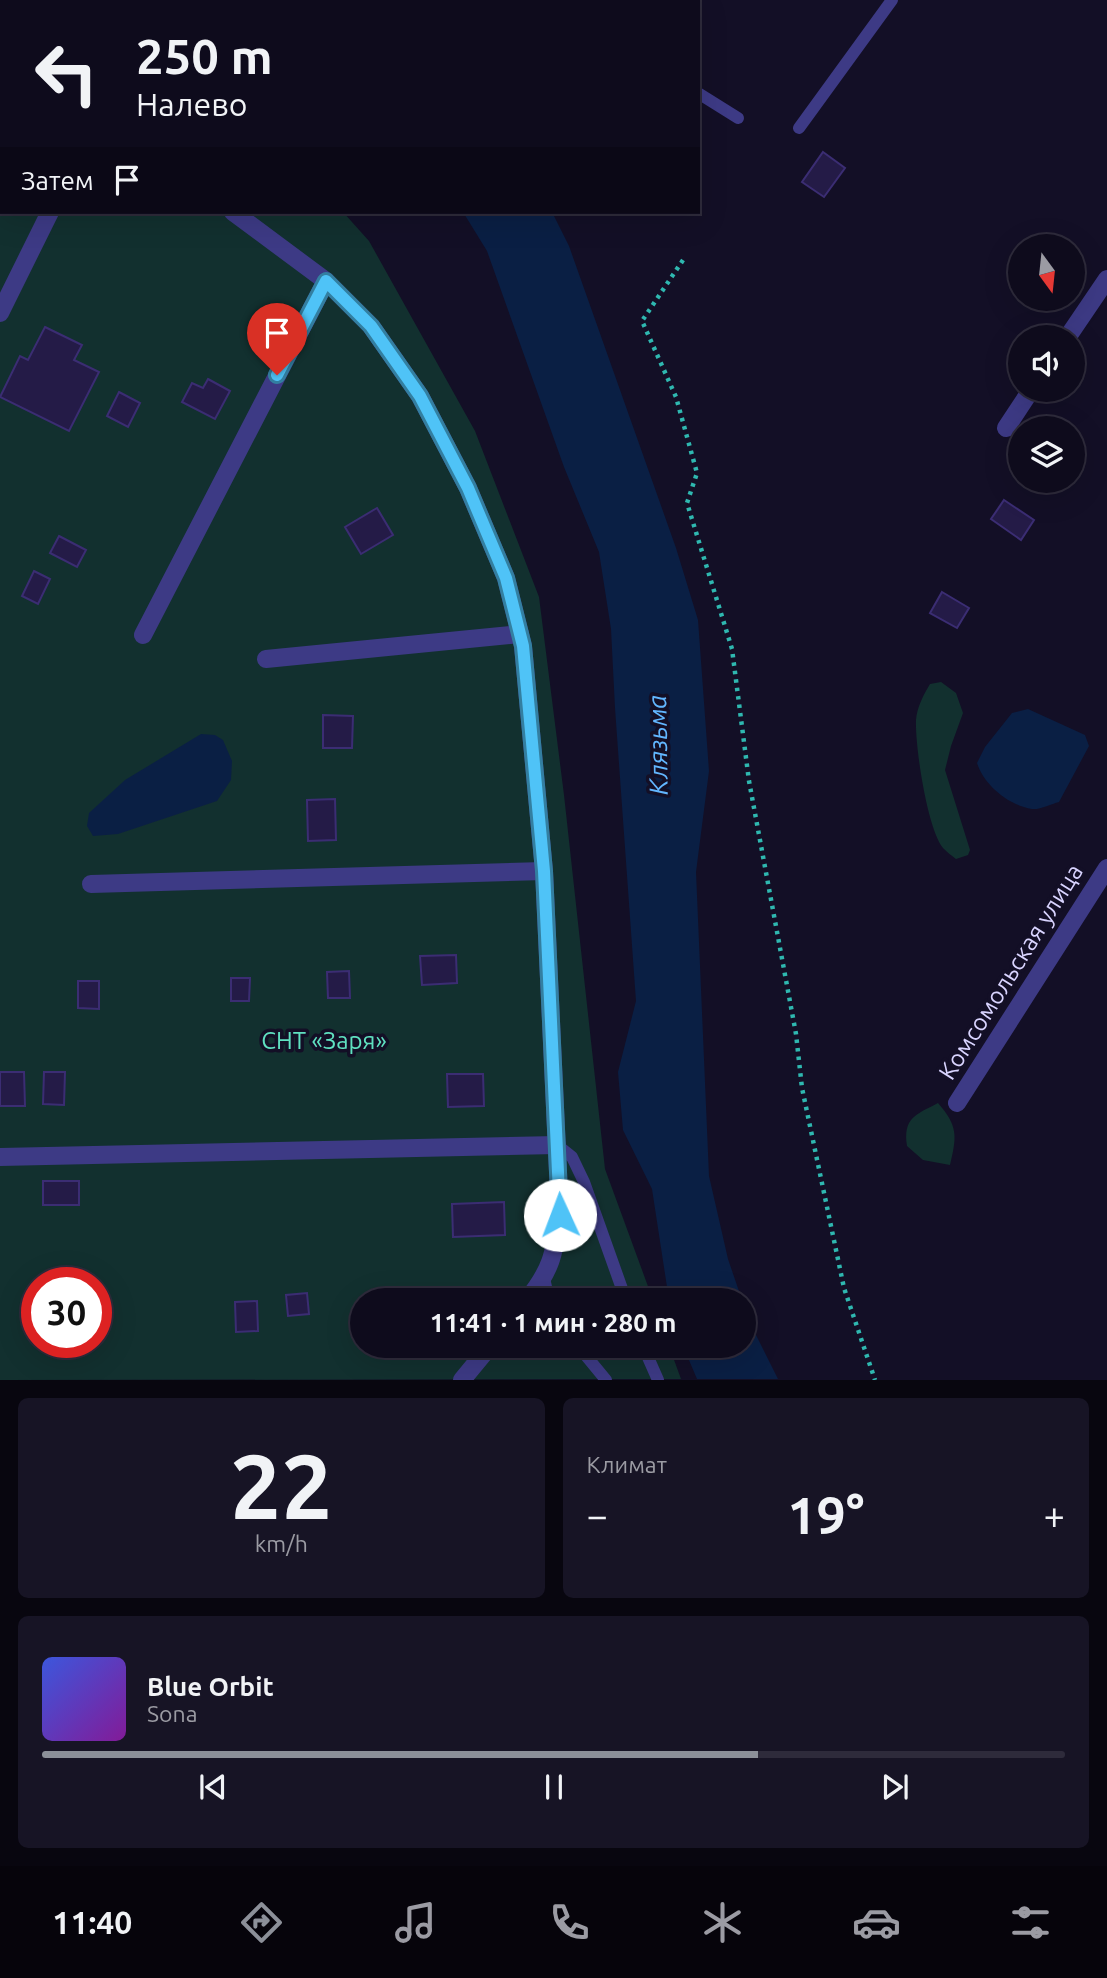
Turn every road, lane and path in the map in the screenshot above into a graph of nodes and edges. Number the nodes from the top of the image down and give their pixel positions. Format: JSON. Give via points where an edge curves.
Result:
{"nodes":[{"id":1,"x":892,"y":0,"type":"edge"},
{"id":2,"x":700,"y":94,"type":"edge"},
{"id":3,"x":738,"y":118,"type":"dead end"},
{"id":4,"x":799,"y":128,"type":"dead end"},
{"id":5,"x":49,"y":214,"type":"edge"},
{"id":6,"x":236,"y":214,"type":"edge"},
{"id":7,"x":683,"y":260,"type":"dead end"},
{"id":8,"x":1107,"y":279,"type":"edge"},
{"id":9,"x":326,"y":281,"type":"junction"},
{"id":10,"x":0,"y":313,"type":"edge"},
{"id":11,"x":1076,"y":325,"type":"edge"},
{"id":12,"x":1023,"y":402,"type":"edge"},
{"id":13,"x":1006,"y":428,"type":"dead end"},
{"id":14,"x":520,"y":634,"type":"junction"},
{"id":15,"x":143,"y":635,"type":"dead end"},
{"id":16,"x":266,"y":659,"type":"dead end"},
{"id":17,"x":1107,"y":868,"type":"edge"},
{"id":18,"x":544,"y":871,"type":"junction"},
{"id":19,"x":91,"y":884,"type":"dead end"},
{"id":20,"x":957,"y":1103,"type":"dead end"},
{"id":21,"x":557,"y":1145,"type":"junction"},
{"id":22,"x":0,"y":1157,"type":"edge"},
{"id":23,"x":544,"y":1278,"type":"junction"},
{"id":24,"x":536,"y":1288,"type":"edge"},
{"id":25,"x":546,"y":1288,"type":"edge"},
{"id":26,"x":622,"y":1288,"type":"edge"},
{"id":27,"x":480,"y":1358,"type":"edge"},
{"id":28,"x":588,"y":1358,"type":"edge"},
{"id":29,"x":648,"y":1358,"type":"edge"},
{"id":30,"x":462,"y":1380,"type":"edge"},
{"id":31,"x":606,"y":1380,"type":"edge"},
{"id":32,"x":657,"y":1380,"type":"edge"},
{"id":33,"x":875,"y":1380,"type":"edge"}],
"edges":[{"from":1,"to":4,"type":"lane"},
{"from":2,"to":3,"type":"lane"},
{"from":5,"to":10,"type":"street"},
{"from":6,"to":9,"type":"street"},
{"from":7,"to":33,"type":"path","via":[[642,321],[676,397],[697,473],[687,503],[732,649],[749,781],[802,1088],[844,1287]]},
{"from":8,"to":11,"type":"street"},
{"from":9,"to":14,"type":"street","via":[[371,326],[420,396],[468,488],[506,578]]},
{"from":9,"to":15,"type":"street"},
{"from":12,"to":13,"type":"street"},
{"from":14,"to":16,"type":"street"},
{"from":14,"to":18,"type":"street"},
{"from":17,"to":20,"type":"street","name":"Комсомольская улица"},
{"from":18,"to":19,"type":"street"},
{"from":18,"to":21,"type":"street"},
{"from":21,"to":22,"type":"street"},
{"from":21,"to":23,"type":"street","via":[[560,1215]]},
{"from":21,"to":26,"type":"lane","via":[[572,1157],[584,1182]]},
{"from":23,"to":24,"type":"street"},
{"from":23,"to":25,"type":"lane"},
{"from":27,"to":30,"type":"street"},
{"from":28,"to":31,"type":"lane"},
{"from":29,"to":32,"type":"lane"}]}
